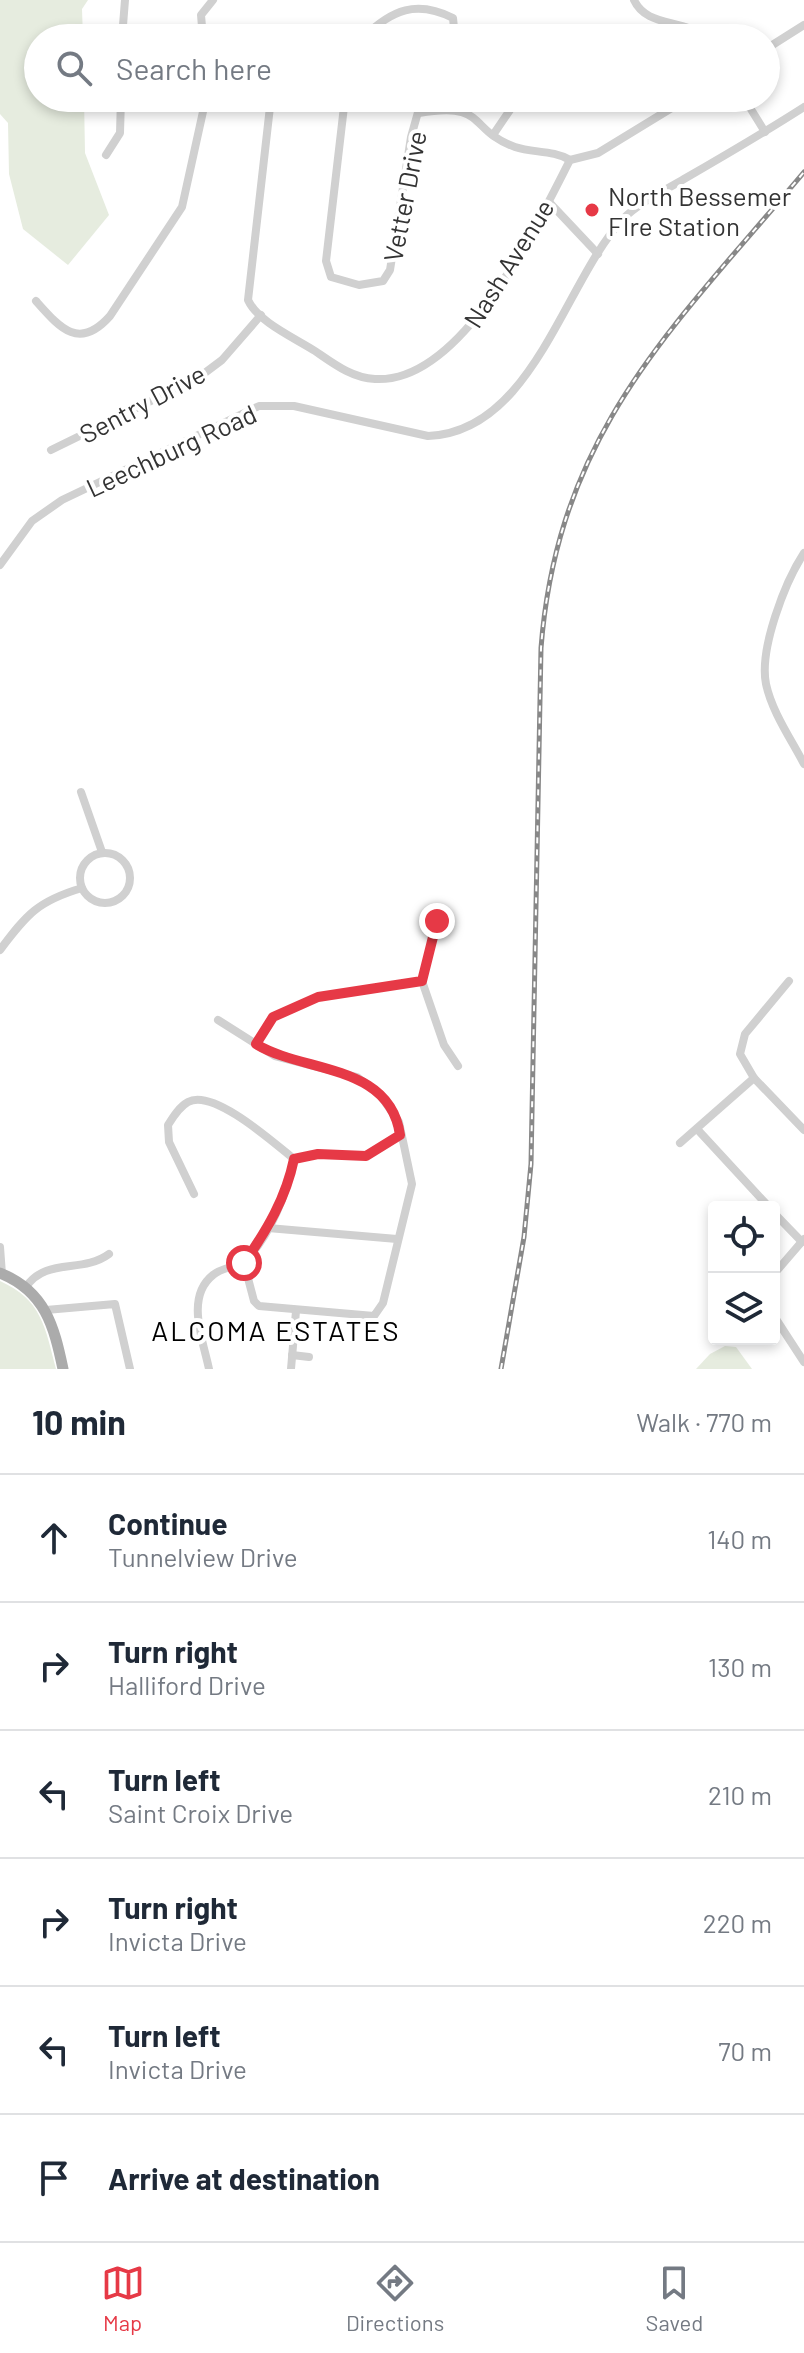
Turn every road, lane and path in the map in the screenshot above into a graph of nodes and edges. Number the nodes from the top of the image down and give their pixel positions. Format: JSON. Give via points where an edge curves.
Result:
{"nodes":[{"id":1,"x":125,"y":0,"type":"edge"},
{"id":2,"x":213,"y":0,"type":"edge"},
{"id":3,"x":634,"y":0,"type":"edge"},
{"id":4,"x":123,"y":24,"type":"edge"},
{"id":5,"x":202,"y":24,"type":"edge"},
{"id":6,"x":378,"y":24,"type":"edge"},
{"id":7,"x":454,"y":24,"type":"edge"},
{"id":8,"x":683,"y":24,"type":"edge"},
{"id":9,"x":804,"y":25,"type":"edge"},
{"id":10,"x":780,"y":40,"type":"edge"},
{"id":11,"x":804,"y":107,"type":"edge"},
{"id":12,"x":121,"y":112,"type":"edge"},
{"id":13,"x":203,"y":112,"type":"edge"},
{"id":14,"x":269,"y":112,"type":"edge"},
{"id":15,"x":343,"y":112,"type":"edge"},
{"id":16,"x":442,"y":112,"type":"edge"},
{"id":17,"x":466,"y":112,"type":"edge"},
{"id":18,"x":509,"y":112,"type":"edge"},
{"id":19,"x":665,"y":112,"type":"edge"},
{"id":20,"x":753,"y":112,"type":"edge"},
{"id":21,"x":419,"y":113,"type":"joint"},
{"id":22,"x":765,"y":132,"type":"junction"},
{"id":23,"x":493,"y":135,"type":"junction"},
{"id":24,"x":106,"y":155,"type":"dead end"},
{"id":25,"x":570,"y":160,"type":"junction"},
{"id":26,"x":549,"y":202,"type":"junction"},
{"id":27,"x":598,"y":254,"type":"junction"},
{"id":28,"x":36,"y":301,"type":"dead end"},
{"id":29,"x":261,"y":315,"type":"junction"},
{"id":30,"x":51,"y":450,"type":"dead end"},
{"id":31,"x":804,"y":553,"type":"edge"},
{"id":32,"x":0,"y":565,"type":"edge"},
{"id":33,"x":804,"y":764,"type":"edge"},
{"id":34,"x":81,"y":792,"type":"dead end"},
{"id":35,"x":102,"y":852,"type":"junction"},
{"id":36,"x":82,"y":888,"type":"junction"},
{"id":37,"x":437,"y":921,"type":"dead end"},
{"id":38,"x":0,"y":950,"type":"edge"},
{"id":39,"x":422,"y":981,"type":"junction"},
{"id":40,"x":789,"y":981,"type":"dead end"},
{"id":41,"x":218,"y":1020,"type":"dead end"},
{"id":42,"x":256,"y":1044,"type":"junction"},
{"id":43,"x":458,"y":1066,"type":"dead end"},
{"id":44,"x":754,"y":1078,"type":"junction"},
{"id":45,"x":697,"y":1129,"type":"junction"},
{"id":46,"x":804,"y":1130,"type":"edge"},
{"id":47,"x":400,"y":1135,"type":"junction"},
{"id":48,"x":680,"y":1143,"type":"dead end"},
{"id":49,"x":294,"y":1159,"type":"junction"},
{"id":50,"x":194,"y":1194,"type":"dead end"},
{"id":51,"x":763,"y":1201,"type":"edge"},
{"id":52,"x":780,"y":1219,"type":"edge"},
{"id":53,"x":268,"y":1228,"type":"junction"},
{"id":54,"x":397,"y":1239,"type":"junction"},
{"id":55,"x":803,"y":1241,"type":"edge"},
{"id":56,"x":0,"y":1247,"type":"edge"},
{"id":57,"x":109,"y":1254,"type":"dead end"},
{"id":58,"x":244,"y":1263,"type":"junction"},
{"id":59,"x":775,"y":1273,"type":"edge"},
{"id":60,"x":1,"y":1274,"type":"edge"},
{"id":61,"x":26,"y":1287,"type":"junction"},
{"id":62,"x":46,"y":1310,"type":"junction"},
{"id":63,"x":296,"y":1311,"type":"junction"},
{"id":64,"x":780,"y":1324,"type":"edge"},
{"id":65,"x":292,"y":1355,"type":"junction"},
{"id":66,"x":309,"y":1357,"type":"dead end"},
{"id":67,"x":803,"y":1357,"type":"edge"},
{"id":68,"x":63,"y":1369,"type":"edge"},
{"id":69,"x":130,"y":1369,"type":"edge"},
{"id":70,"x":209,"y":1369,"type":"edge"},
{"id":71,"x":291,"y":1369,"type":"edge"}],
"edges":[{"from":1,"to":4,"type":"street"},
{"from":2,"to":5,"type":"street","via":[[201,15]]},
{"from":3,"to":8,"type":"street","via":[[650,18]]},
{"from":6,"to":7,"type":"street","via":[[419,0],[434,2]]},
{"from":9,"to":10,"type":"street"},
{"from":11,"to":22,"type":"street","name":"Leechburg Road"},
{"from":12,"to":24,"type":"street","via":[[120,133]]},
{"from":13,"to":28,"type":"street","via":[[182,207],[110,316],[98,328],[78,334],[59,327]]},
{"from":14,"to":29,"type":"street","via":[[247,286],[250,306]]},
{"from":15,"to":21,"type":"street","name":"Vetter Drive","via":[[325,250],[331,277],[375,284],[390,270]]},
{"from":16,"to":21,"type":"street"},
{"from":17,"to":23,"type":"street"},
{"from":18,"to":23,"type":"street"},
{"from":19,"to":25,"type":"street","via":[[598,153]]},
{"from":20,"to":22,"type":"street"},
{"from":22,"to":27,"type":"street","name":"Leechburg Road","via":[[637,208]]},
{"from":23,"to":25,"type":"street","via":[[518,148]]},
{"from":25,"to":26,"type":"street","name":"Nash Avenue"},
{"from":26,"to":27,"type":"street"},
{"from":26,"to":29,"type":"street","name":"Nash Avenue","via":[[477,321],[406,376],[359,377]]},
{"from":27,"to":32,"type":"street","name":"Leechburg Road","via":[[537,362],[473,424],[447,436],[428,436],[294,406],[259,406],[52,506],[32,521]]},
{"from":29,"to":30,"type":"street","name":"Sentry Drive","via":[[222,360],[198,378]]},
{"from":31,"to":33,"type":"street","via":[[786,587],[765,668],[771,698]]},
{"from":34,"to":35,"type":"street"},
{"from":35,"to":36,"type":"street","via":[[83,867]]},
{"from":35,"to":36,"type":"street","via":[[123,860],[130,875],[128,889],[118,899],[101,903]]},
{"from":36,"to":38,"type":"street","via":[[28,912]]},
{"from":37,"to":39,"type":"street"},
{"from":39,"to":42,"type":"street","via":[[318,997],[273,1017]]},
{"from":39,"to":43,"type":"street","via":[[444,1045]]},
{"from":40,"to":44,"type":"street","via":[[741,1044],[743,1064]]},
{"from":41,"to":42,"type":"street"},
{"from":42,"to":47,"type":"street","via":[[275,1056],[357,1077],[380,1095]]},
{"from":44,"to":45,"type":"street"},
{"from":44,"to":46,"type":"street"},
{"from":45,"to":48,"type":"street"},
{"from":45,"to":51,"type":"street"},
{"from":47,"to":49,"type":"street","via":[[366,1156]]},
{"from":47,"to":54,"type":"street","via":[[412,1184]]},
{"from":49,"to":50,"type":"street","via":[[220,1105],[189,1101],[168,1125],[169,1142]]},
{"from":49,"to":53,"type":"street","via":[[289,1184]]},
{"from":52,"to":55,"type":"street"},
{"from":53,"to":54,"type":"street"},
{"from":53,"to":58,"type":"street"},
{"from":54,"to":63,"type":"street","via":[[383,1303],[374,1316]]},
{"from":55,"to":59,"type":"street"},
{"from":56,"to":60,"type":"street"},
{"from":57,"to":61,"type":"street","via":[[45,1269]]},
{"from":58,"to":63,"type":"street","via":[[259,1306]]},
{"from":58,"to":70,"type":"street","via":[[211,1276],[198,1295]]},
{"from":60,"to":61,"type":"main road"},
{"from":61,"to":62,"type":"main road"},
{"from":62,"to":68,"type":"main road"},
{"from":62,"to":69,"type":"street","via":[[115,1304]]},
{"from":63,"to":65,"type":"street"},
{"from":64,"to":67,"type":"street"},
{"from":65,"to":66,"type":"street"},
{"from":65,"to":71,"type":"street"}]}
